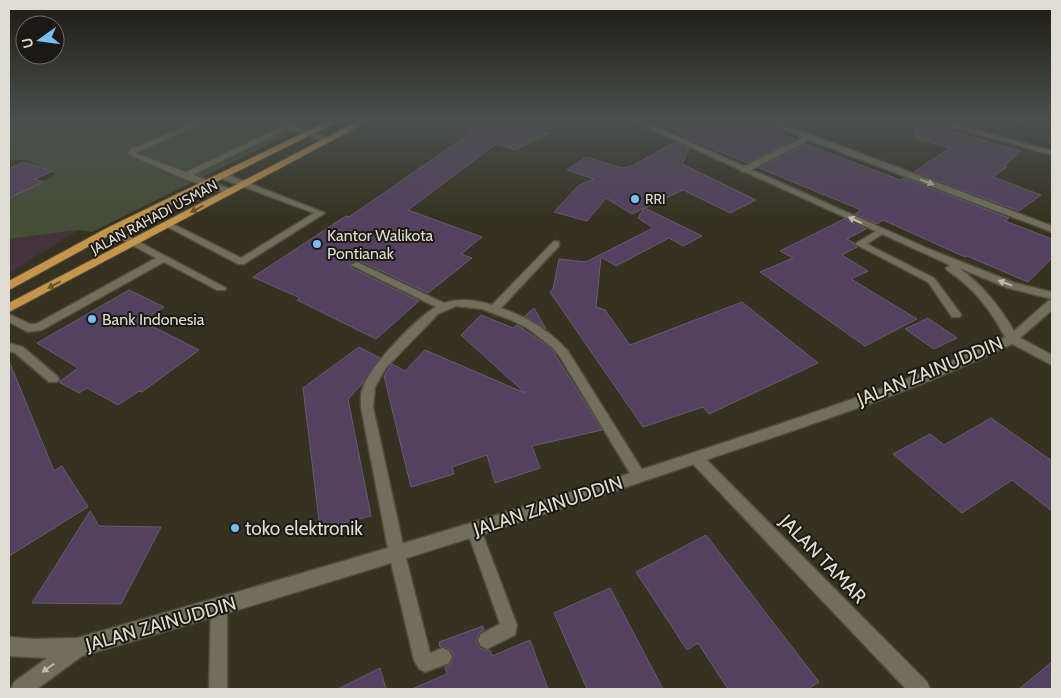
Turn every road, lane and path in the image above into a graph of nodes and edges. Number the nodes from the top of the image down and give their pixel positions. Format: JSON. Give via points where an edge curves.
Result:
{"nodes":[{"id":1,"x":132,"y":154,"type":"edge"},
{"id":2,"x":232,"y":154,"type":"edge"},
{"id":3,"x":268,"y":154,"type":"edge"},
{"id":4,"x":303,"y":154,"type":"edge"},
{"id":5,"x":707,"y":154,"type":"edge"},
{"id":6,"x":776,"y":154,"type":"edge"},
{"id":7,"x":853,"y":154,"type":"edge"},
{"id":8,"x":744,"y":170,"type":"junction"},
{"id":9,"x":185,"y":176,"type":"junction"},
{"id":10,"x":223,"y":176,"type":"junction"},
{"id":11,"x":206,"y":184,"type":"junction"},
{"id":12,"x":246,"y":184,"type":"junction"},
{"id":13,"x":230,"y":192,"type":"junction"},
{"id":14,"x":168,"y":225,"type":"junction"},
{"id":15,"x":1052,"y":229,"type":"edge"},
{"id":16,"x":111,"y":230,"type":"junction"},
{"id":17,"x":880,"y":231,"type":"junction"},
{"id":18,"x":135,"y":242,"type":"junction"},
{"id":19,"x":556,"y":244,"type":"dead end"},
{"id":20,"x":925,"y":251,"type":"junction"},
{"id":21,"x":162,"y":258,"type":"junction"},
{"id":22,"x":356,"y":265,"type":"dead end"},
{"id":23,"x":9,"y":286,"type":"edge"},
{"id":24,"x":221,"y":288,"type":"dead end"},
{"id":25,"x":1052,"y":295,"type":"edge"},
{"id":26,"x":1052,"y":304,"type":"edge"},
{"id":27,"x":443,"y":306,"type":"junction"},
{"id":28,"x":9,"y":308,"type":"edge"},
{"id":29,"x":494,"y":309,"type":"junction"},
{"id":30,"x":956,"y":315,"type":"dead end"},
{"id":31,"x":9,"y":317,"type":"edge"},
{"id":32,"x":1012,"y":339,"type":"junction"},
{"id":33,"x":9,"y":347,"type":"edge"},
{"id":34,"x":1052,"y":362,"type":"edge"},
{"id":35,"x":53,"y":379,"type":"dead end"},
{"id":36,"x":696,"y":458,"type":"junction"},
{"id":37,"x":639,"y":476,"type":"junction"},
{"id":38,"x":474,"y":530,"type":"junction"},
{"id":39,"x":397,"y":554,"type":"junction"},
{"id":40,"x":219,"y":607,"type":"junction"},
{"id":41,"x":487,"y":640,"type":"dead end"},
{"id":42,"x":9,"y":647,"type":"edge"},
{"id":43,"x":77,"y":648,"type":"junction"},
{"id":44,"x":443,"y":657,"type":"dead end"},
{"id":45,"x":21,"y":689,"type":"edge"},
{"id":46,"x":218,"y":689,"type":"edge"},
{"id":47,"x":920,"y":689,"type":"edge"}],
"edges":[{"from":1,"to":9,"type":"lane"},
{"from":2,"to":9,"type":"lane"},
{"from":3,"to":10,"type":"highway","name":"JALAN RAHADI USMAN"},
{"from":4,"to":12,"type":"highway","name":"JALAN RAHADI USMAN"},
{"from":5,"to":8,"type":"street"},
{"from":6,"to":8,"type":"street"},
{"from":7,"to":15,"type":"street","one_way":true},
{"from":17,"to":8,"type":"street","one_way":true},
{"from":9,"to":11,"type":"lane"},
{"from":10,"to":11,"type":"highway","name":"JALAN RAHADI USMAN"},
{"from":10,"to":12,"type":"lane"},
{"from":11,"to":13,"type":"lane"},
{"from":11,"to":16,"type":"highway","name":"JALAN RAHADI USMAN"},
{"from":12,"to":13,"type":"highway","name":"JALAN RAHADI USMAN"},
{"from":12,"to":14,"type":"lane","via":[[321,213],[241,262]]},
{"from":13,"to":14,"type":"highway","name":"JALAN RAHADI USMAN","one_way":true},
{"from":14,"to":18,"type":"highway","name":"JALAN RAHADI USMAN"},
{"from":16,"to":18,"type":"lane"},
{"from":16,"to":23,"type":"highway","name":"JALAN RAHADI USMAN"},
{"from":17,"to":20,"type":"street"},
{"from":17,"to":30,"type":"lane","via":[[860,244],[931,280]]},
{"from":18,"to":21,"type":"lane"},
{"from":18,"to":28,"type":"highway","name":"JALAN RAHADI USMAN","one_way":true},
{"from":19,"to":29,"type":"lane"},
{"from":25,"to":20,"type":"street","one_way":true,"via":[[1012,286]]},
{"from":20,"to":32,"type":"street","via":[[980,289],[992,303]]},
{"from":21,"to":24,"type":"lane"},
{"from":21,"to":31,"type":"lane","via":[[38,327],[28,328]]},
{"from":22,"to":27,"type":"lane"},
{"from":26,"to":32,"type":"street","name":"JALAN ZAINUDDIN"},
{"from":27,"to":29,"type":"lane","via":[[470,303]]},
{"from":27,"to":39,"type":"lane","via":[[377,371],[366,394]]},
{"from":29,"to":37,"type":"lane","via":[[543,334],[558,346]]},
{"from":32,"to":34,"type":"street"},
{"from":32,"to":36,"type":"street","name":"JALAN ZAINUDDIN","via":[[933,374]]},
{"from":33,"to":35,"type":"lane","via":[[19,350]]},
{"from":36,"to":37,"type":"street","name":"JALAN ZAINUDDIN"},
{"from":36,"to":47,"type":"street","name":"JALAN TAMAR"},
{"from":37,"to":38,"type":"street","name":"JALAN ZAINUDDIN"},
{"from":38,"to":39,"type":"street","name":"JALAN ZAINUDDIN"},
{"from":38,"to":41,"type":"lane","via":[[509,625],[506,632]]},
{"from":39,"to":40,"type":"street","name":"JALAN ZAINUDDIN"},
{"from":39,"to":44,"type":"lane","via":[[423,660],[429,663]]},
{"from":40,"to":43,"type":"street","name":"JALAN ZAINUDDIN"},
{"from":40,"to":46,"type":"lane"},
{"from":42,"to":43,"type":"street","name":"JALAN ZAINUDDIN"},
{"from":43,"to":45,"type":"street","name":"JALAN ZAINUDDIN","one_way":true}]}
